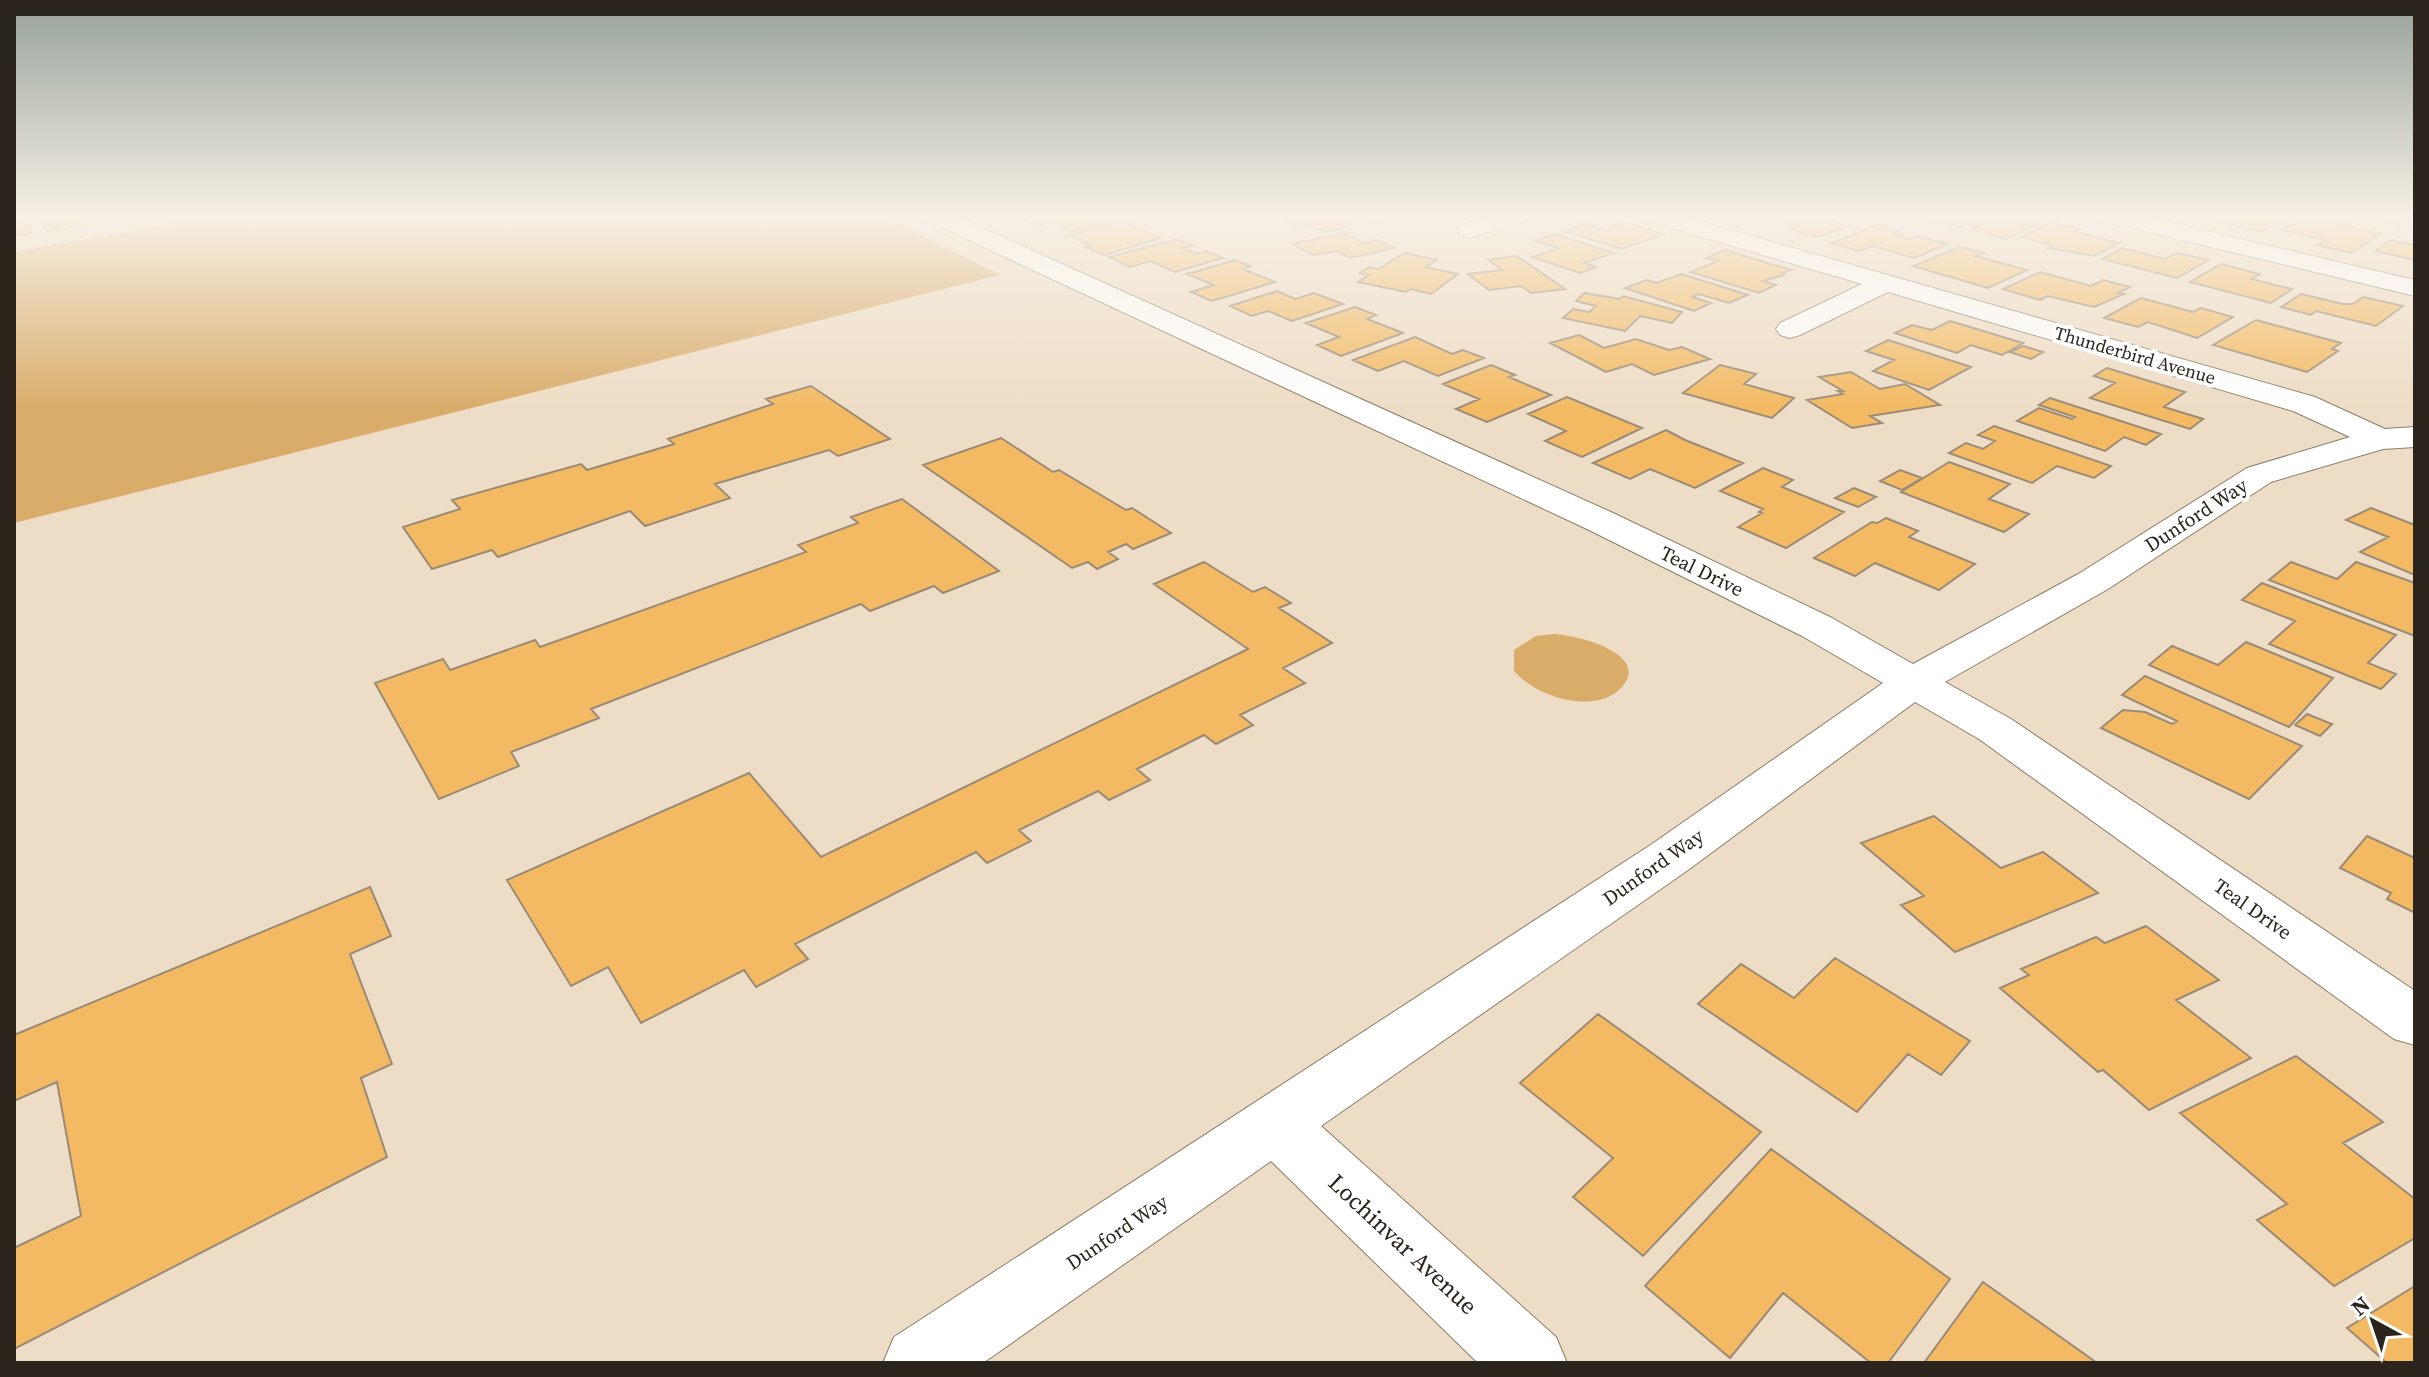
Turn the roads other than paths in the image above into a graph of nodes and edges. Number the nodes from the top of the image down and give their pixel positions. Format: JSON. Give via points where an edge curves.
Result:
{"nodes":[{"id":1,"x":1076,"y":280,"type":"edge"},
{"id":2,"x":1881,"y":280,"type":"edge"},
{"id":3,"x":2382,"y":280,"type":"edge"},
{"id":4,"x":1887,"y":282,"type":"junction"},
{"id":5,"x":2415,"y":288,"type":"edge"},
{"id":6,"x":1790,"y":329,"type":"dead end"},
{"id":7,"x":2397,"y":438,"type":"edge"},
{"id":8,"x":1915,"y":681,"type":"junction"},
{"id":9,"x":2415,"y":1022,"type":"edge"},
{"id":10,"x":1275,"y":1124,"type":"junction"},
{"id":11,"x":920,"y":1363,"type":"edge"},
{"id":12,"x":1530,"y":1363,"type":"edge"}],
"edges":[{"from":1,"to":8,"type":"street","name":"Teal Drive","via":[[1600,521]]},
{"from":2,"to":4,"type":"street","name":"Thunderbird Avenue"},
{"from":3,"to":5,"type":"street"},
{"from":4,"to":6,"type":"street"},
{"from":4,"to":7,"type":"street","name":"Thunderbird Avenue","via":[[2304,404]]},
{"from":7,"to":8,"type":"street","name":"Dunford Way","via":[[2259,475],[2094,581]]},
{"from":8,"to":9,"type":"street","name":"Teal Drive","via":[[1995,729]]},
{"from":8,"to":10,"type":"street","name":"Dunford Way","via":[[1670,857]]},
{"from":10,"to":11,"type":"street","name":"Dunford Way"},
{"from":10,"to":12,"type":"street","name":"Lochinvar Avenue"}]}
